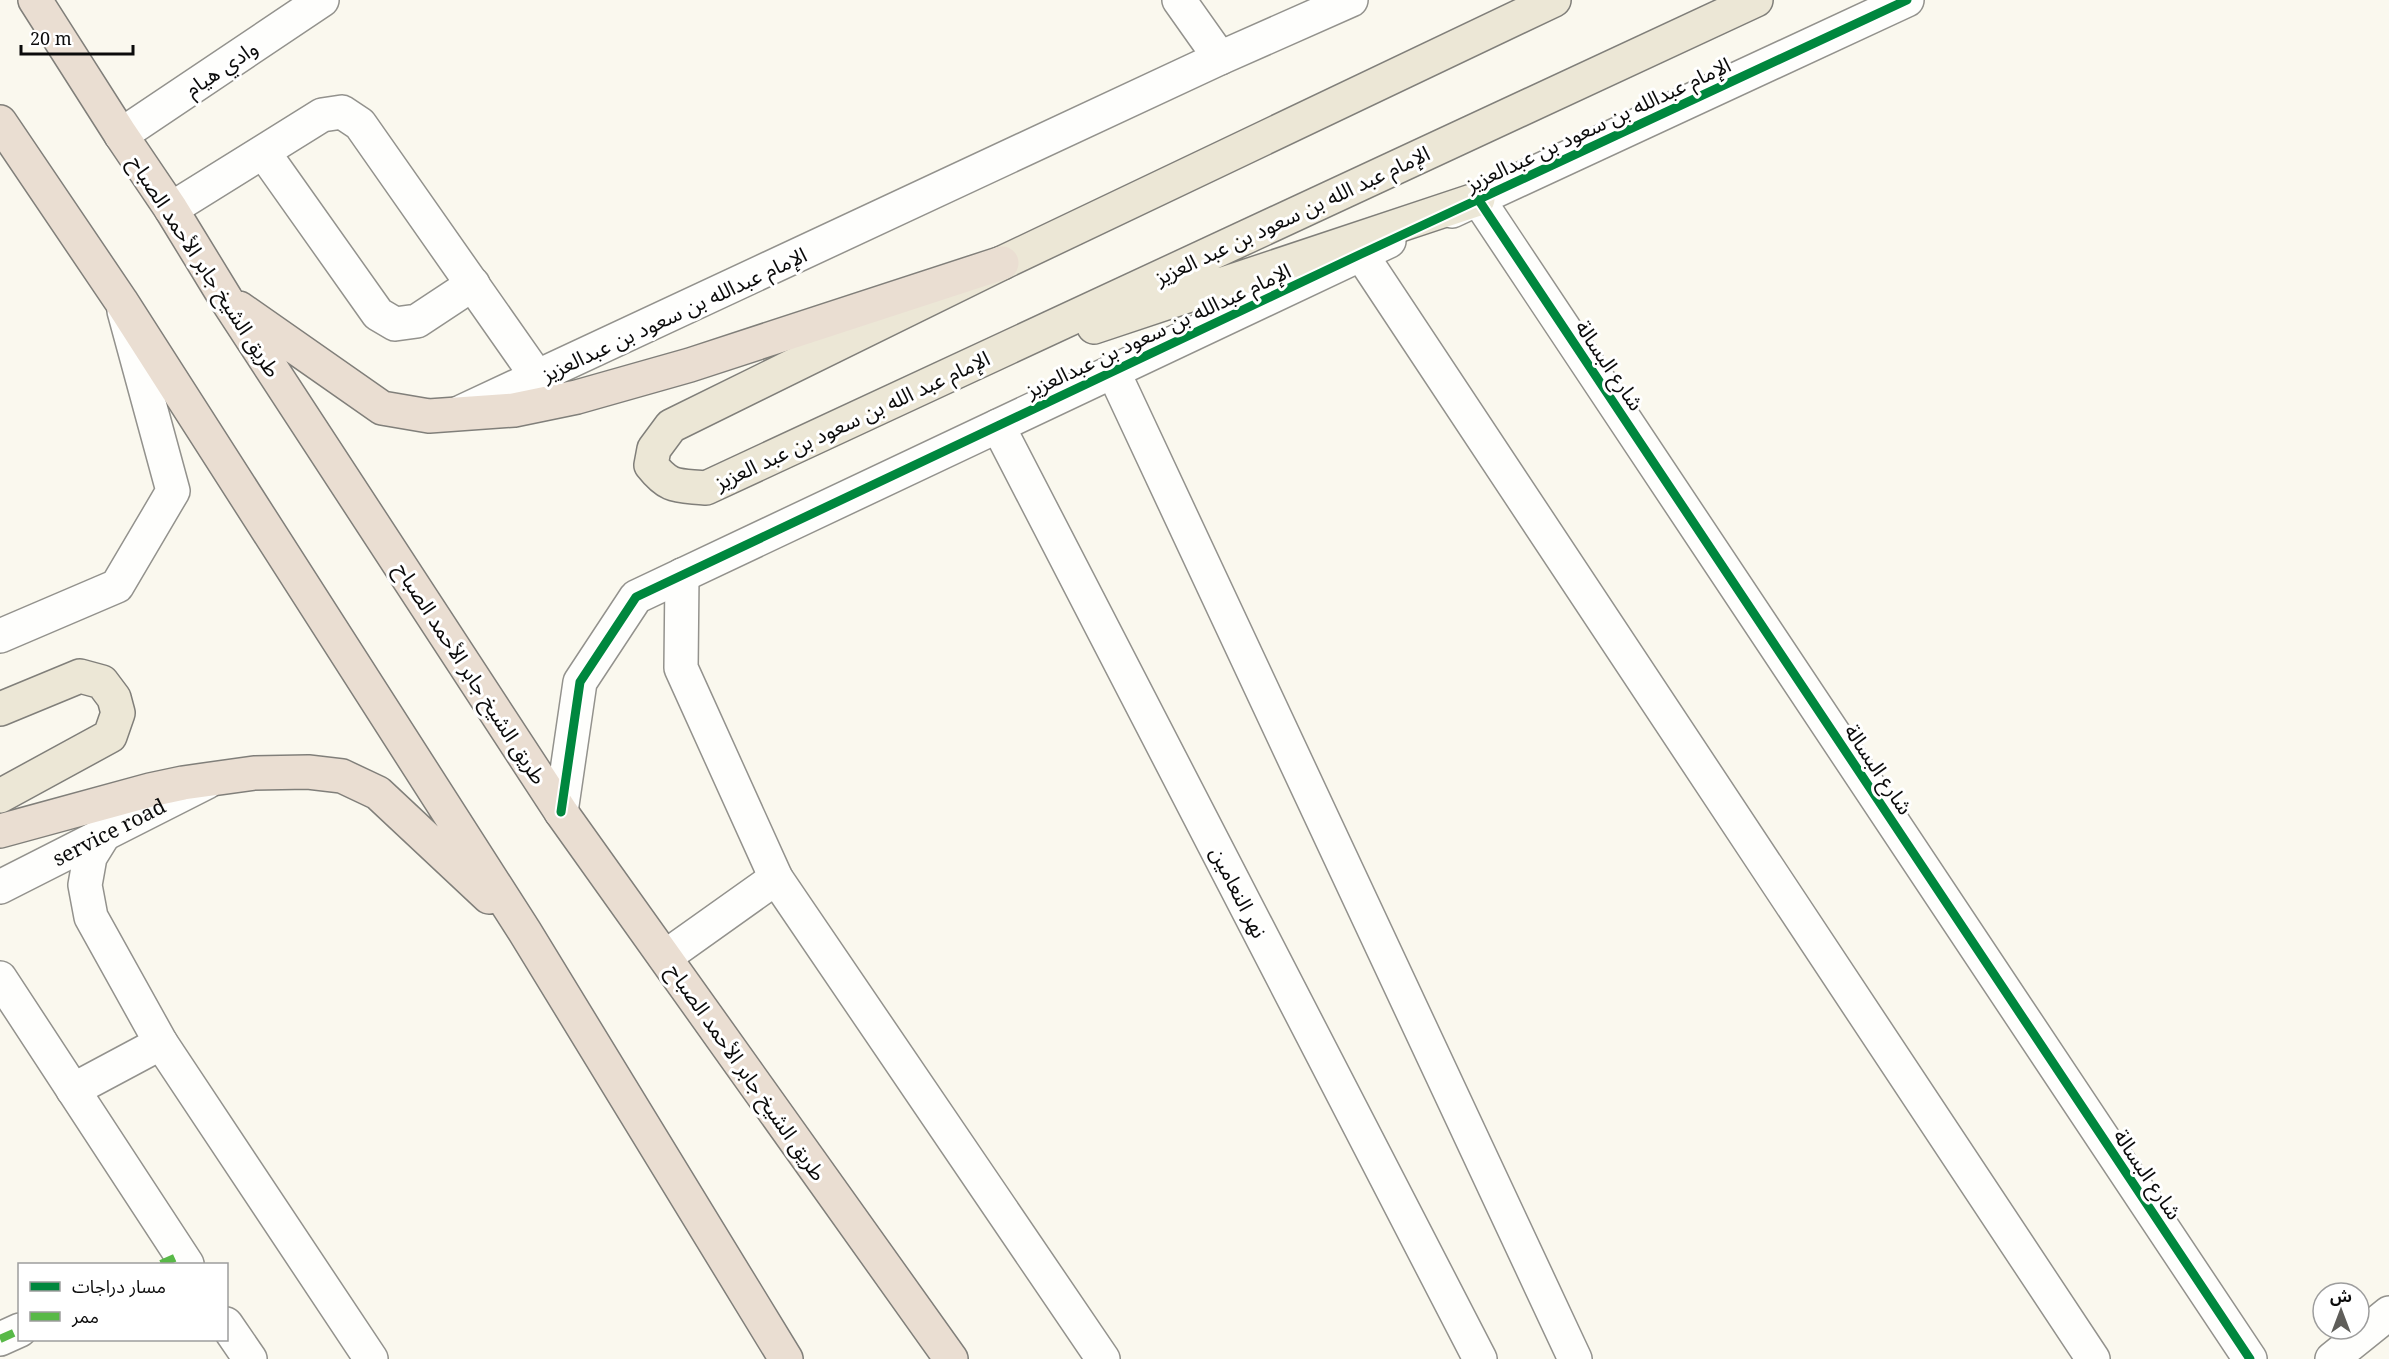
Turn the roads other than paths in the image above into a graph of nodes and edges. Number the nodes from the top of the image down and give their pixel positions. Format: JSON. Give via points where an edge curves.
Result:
{"nodes":[{"id":1,"x":36,"y":0,"type":"edge"},
{"id":2,"x":322,"y":0,"type":"edge"},
{"id":3,"x":1179,"y":0,"type":"edge"},
{"id":4,"x":1554,"y":0,"type":"edge"},
{"id":5,"x":1756,"y":0,"type":"edge"},
{"id":6,"x":1907,"y":0,"type":"edge"},
{"id":7,"x":1343,"y":2,"type":"edge"},
{"id":8,"x":1220,"y":58,"type":"junction"},
{"id":9,"x":0,"y":122,"type":"edge"},
{"id":10,"x":121,"y":135,"type":"junction"},
{"id":11,"x":264,"y":153,"type":"junction"},
{"id":12,"x":1478,"y":199,"type":"junction"},
{"id":13,"x":171,"y":209,"type":"junction"},
{"id":14,"x":1361,"y":254,"type":"junction"},
{"id":15,"x":1002,"y":263,"type":"junction"},
{"id":16,"x":473,"y":284,"type":"junction"},
{"id":17,"x":226,"y":299,"type":"junction"},
{"id":18,"x":121,"y":301,"type":"junction"},
{"id":19,"x":1113,"y":371,"type":"junction"},
{"id":20,"x":944,"y":376,"type":"junction"},
{"id":21,"x":538,"y":378,"type":"junction"},
{"id":22,"x":455,"y":415,"type":"junction"},
{"id":23,"x":998,"y":426,"type":"junction"},
{"id":24,"x":682,"y":575,"type":"junction"},
{"id":25,"x":0,"y":636,"type":"edge"},
{"id":26,"x":0,"y":709,"type":"edge"},
{"id":27,"x":216,"y":778,"type":"junction"},
{"id":28,"x":0,"y":796,"type":"edge"},
{"id":29,"x":561,"y":812,"type":"junction"},
{"id":30,"x":0,"y":831,"type":"edge"},
{"id":31,"x":103,"y":836,"type":"junction"},
{"id":32,"x":776,"y":878,"type":"junction"},
{"id":33,"x":0,"y":886,"type":"edge"},
{"id":34,"x":525,"y":932,"type":"junction"},
{"id":35,"x":665,"y":957,"type":"junction"},
{"id":36,"x":0,"y":978,"type":"edge"},
{"id":37,"x":161,"y":1043,"type":"junction"},
{"id":38,"x":73,"y":1090,"type":"junction"},
{"id":39,"x":176,"y":1262,"type":"edge"},
{"id":40,"x":2389,"y":1313,"type":"edge"},
{"id":41,"x":228,"y":1327,"type":"edge"},
{"id":42,"x":18,"y":1331,"type":"edge"},
{"id":43,"x":0,"y":1339,"type":"edge"},
{"id":44,"x":250,"y":1359,"type":"edge"},
{"id":45,"x":371,"y":1359,"type":"edge"},
{"id":46,"x":786,"y":1359,"type":"edge"},
{"id":47,"x":951,"y":1359,"type":"edge"},
{"id":48,"x":1103,"y":1359,"type":"edge"},
{"id":49,"x":1480,"y":1359,"type":"edge"},
{"id":50,"x":1575,"y":1359,"type":"edge"},
{"id":51,"x":2093,"y":1359,"type":"edge"},
{"id":52,"x":2250,"y":1359,"type":"edge"},
{"id":53,"x":2332,"y":1359,"type":"edge"}],
"edges":[{"from":1,"to":10,"type":"highway","name":"طريق الشيخ جابر الأحمد الصباح"},
{"from":2,"to":10,"type":"street","name":"وادي هيام"},
{"from":3,"to":8,"type":"street"},
{"from":4,"to":15,"type":"main road","name":"الإمام عبد الله بن سعود بن عبد العزيز"},
{"from":5,"to":20,"type":"main road","name":"الإمام عبد الله بن سعود بن عبد العزيز"},
{"from":6,"to":12,"type":"street","name":"الإمام عبدالله بن سعود بن عبدالعزيز"},
{"from":7,"to":8,"type":"street","name":"الإمام عبدالله بن سعود بن عبدالعزيز"},
{"from":8,"to":21,"type":"street","name":"الإمام عبدالله بن سعود بن عبدالعزيز"},
{"from":9,"to":18,"type":"highway"},
{"from":10,"to":13,"type":"highway","name":"طريق الشيخ جابر الأحمد الصباح"},
{"from":11,"to":13,"type":"street"},
{"from":11,"to":16,"type":"street","via":[[378,314],[395,324],[417,321]]},
{"from":11,"to":16,"type":"street","via":[[322,115],[342,112],[360,124]]},
{"from":12,"to":14,"type":"street","name":"الإمام عبدالله بن سعود بن عبدالعزيز"},
{"from":12,"to":20,"type":"main road"},
{"from":12,"to":52,"type":"street","name":"شارع البسالة"},
{"from":13,"to":17,"type":"highway","name":"طريق الشيخ جابر الأحمد الصباح"},
{"from":14,"to":19,"type":"street","name":"الإمام عبدالله بن سعود بن عبدالعزيز"},
{"from":14,"to":51,"type":"street"},
{"from":15,"to":20,"type":"main road","name":"الإمام عبد الله بن سعود بن عبد العزيز","via":[[671,426],[654,449],[651,465],[671,484],[706,488]]},
{"from":15,"to":22,"type":"highway","via":[[690,365],[577,397],[514,410]]},
{"from":16,"to":21,"type":"street"},
{"from":17,"to":22,"type":"highway","via":[[381,408],[429,417]]},
{"from":17,"to":29,"type":"highway","name":"طريق الشيخ جابر الأحمد الصباح"},
{"from":18,"to":25,"type":"street","via":[[173,491],[117,586]]},
{"from":18,"to":34,"type":"highway"},
{"from":19,"to":23,"type":"street","name":"الإمام عبدالله بن سعود بن عبدالعزيز"},
{"from":19,"to":50,"type":"street"},
{"from":21,"to":22,"type":"street","name":"الإمام عبدالله بن سعود بن عبدالعزيز"},
{"from":23,"to":24,"type":"street","name":"الإمام عبدالله بن سعود بن عبدالعزيز"},
{"from":23,"to":49,"type":"street","name":"نهر النعامين"},
{"from":24,"to":29,"type":"street","name":"الإمام عبدالله بن سعود بن عبدالعزيز","via":[[636,597],[580,682]]},
{"from":24,"to":32,"type":"street","via":[[681,669]]},
{"from":26,"to":28,"type":"main road","via":[[80,676],[102,682],[114,698],[118,713],[110,736]]},
{"from":27,"to":30,"type":"highway","via":[[150,789]]},
{"from":27,"to":31,"type":"street","name":"service road"},
{"from":27,"to":34,"type":"highway","via":[[308,772],[342,776],[378,793]]},
{"from":29,"to":35,"type":"highway","name":"طريق الشيخ جابر الأحمد الصباح"},
{"from":31,"to":33,"type":"street","name":"service road"},
{"from":31,"to":37,"type":"street","via":[[90,857],[86,885],[91,917]]},
{"from":32,"to":35,"type":"street"},
{"from":32,"to":48,"type":"street"},
{"from":34,"to":46,"type":"highway"},
{"from":35,"to":47,"type":"highway","name":"طريق الشيخ جابر الأحمد الصباح"},
{"from":36,"to":38,"type":"street"},
{"from":37,"to":38,"type":"street"},
{"from":37,"to":45,"type":"street"},
{"from":38,"to":39,"type":"street"},
{"from":40,"to":53,"type":"street"},
{"from":41,"to":44,"type":"street"},
{"from":42,"to":43,"type":"street"}]}
